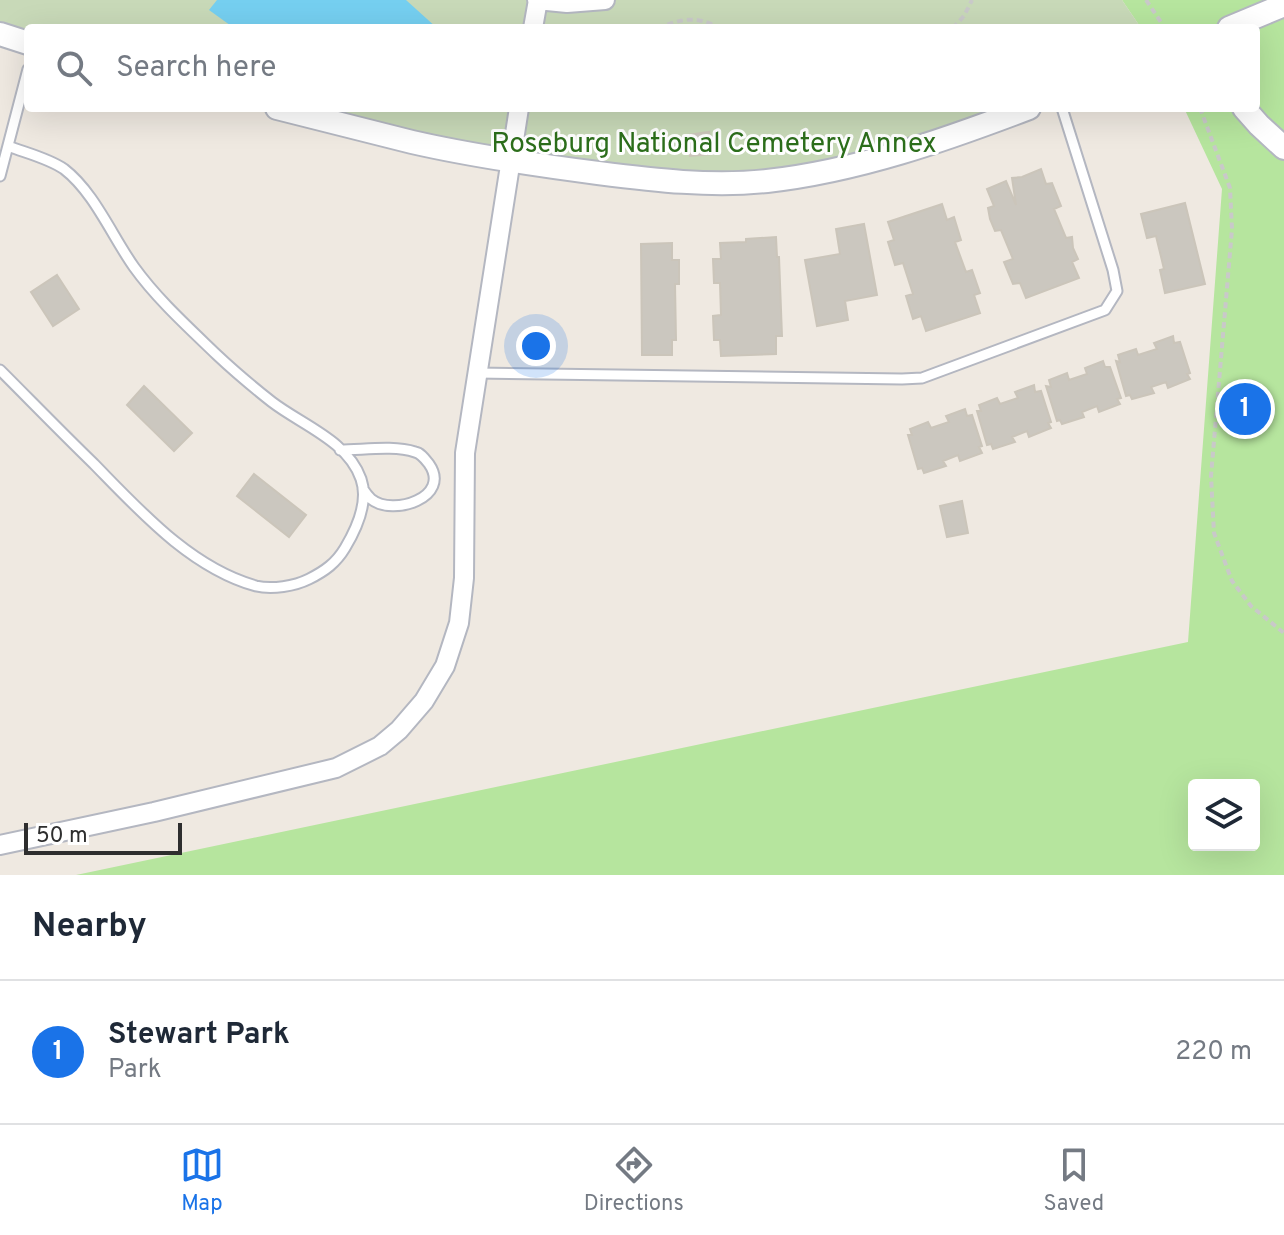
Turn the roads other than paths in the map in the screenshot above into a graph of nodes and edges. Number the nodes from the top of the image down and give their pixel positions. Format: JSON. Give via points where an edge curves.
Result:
{"nodes":[{"id":1,"x":537,"y":0,"type":"edge"},
{"id":2,"x":605,"y":0,"type":"edge"},
{"id":3,"x":1277,"y":8,"type":"edge"},
{"id":4,"x":534,"y":24,"type":"edge"},
{"id":5,"x":1239,"y":24,"type":"edge"},
{"id":6,"x":0,"y":34,"type":"edge"},
{"id":7,"x":24,"y":42,"type":"edge"},
{"id":8,"x":24,"y":84,"type":"edge"},
{"id":9,"x":293,"y":112,"type":"edge"},
{"id":10,"x":518,"y":112,"type":"edge"},
{"id":11,"x":1019,"y":112,"type":"edge"},
{"id":12,"x":1063,"y":112,"type":"edge"},
{"id":13,"x":1248,"y":112,"type":"edge"},
{"id":14,"x":8,"y":146,"type":"junction"},
{"id":15,"x":1284,"y":148,"type":"edge"},
{"id":16,"x":510,"y":160,"type":"junction"},
{"id":17,"x":0,"y":176,"type":"edge"},
{"id":18,"x":0,"y":370,"type":"edge"},
{"id":19,"x":477,"y":373,"type":"junction"},
{"id":20,"x":340,"y":450,"type":"junction"},
{"id":21,"x":362,"y":489,"type":"junction"},
{"id":22,"x":0,"y":845,"type":"edge"}],
"edges":[{"from":1,"to":2,"type":"street"},
{"from":1,"to":4,"type":"street"},
{"from":3,"to":5,"type":"street"},
{"from":6,"to":7,"type":"street"},
{"from":8,"to":14,"type":"lane"},
{"from":9,"to":16,"type":"street"},
{"from":10,"to":16,"type":"street"},
{"from":11,"to":16,"type":"street","via":[[905,151],[766,181],[641,179]]},
{"from":12,"to":19,"type":"lane","via":[[1113,270],[1117,291],[1105,310],[922,378]]},
{"from":13,"to":15,"type":"street"},
{"from":14,"to":17,"type":"lane"},
{"from":14,"to":20,"type":"lane","via":[[75,178],[136,271],[173,312],[272,402]]},
{"from":16,"to":19,"type":"street"},
{"from":18,"to":21,"type":"lane","via":[[180,547],[258,586],[303,582],[327,570],[356,530]]},
{"from":19,"to":22,"type":"street","via":[[465,453],[459,623],[445,666],[399,730],[336,768]]},
{"from":20,"to":21,"type":"lane","via":[[353,460]]},
{"from":20,"to":21,"type":"lane","via":[[419,452],[431,467],[434,482],[426,497],[413,503],[381,504]]}]}
